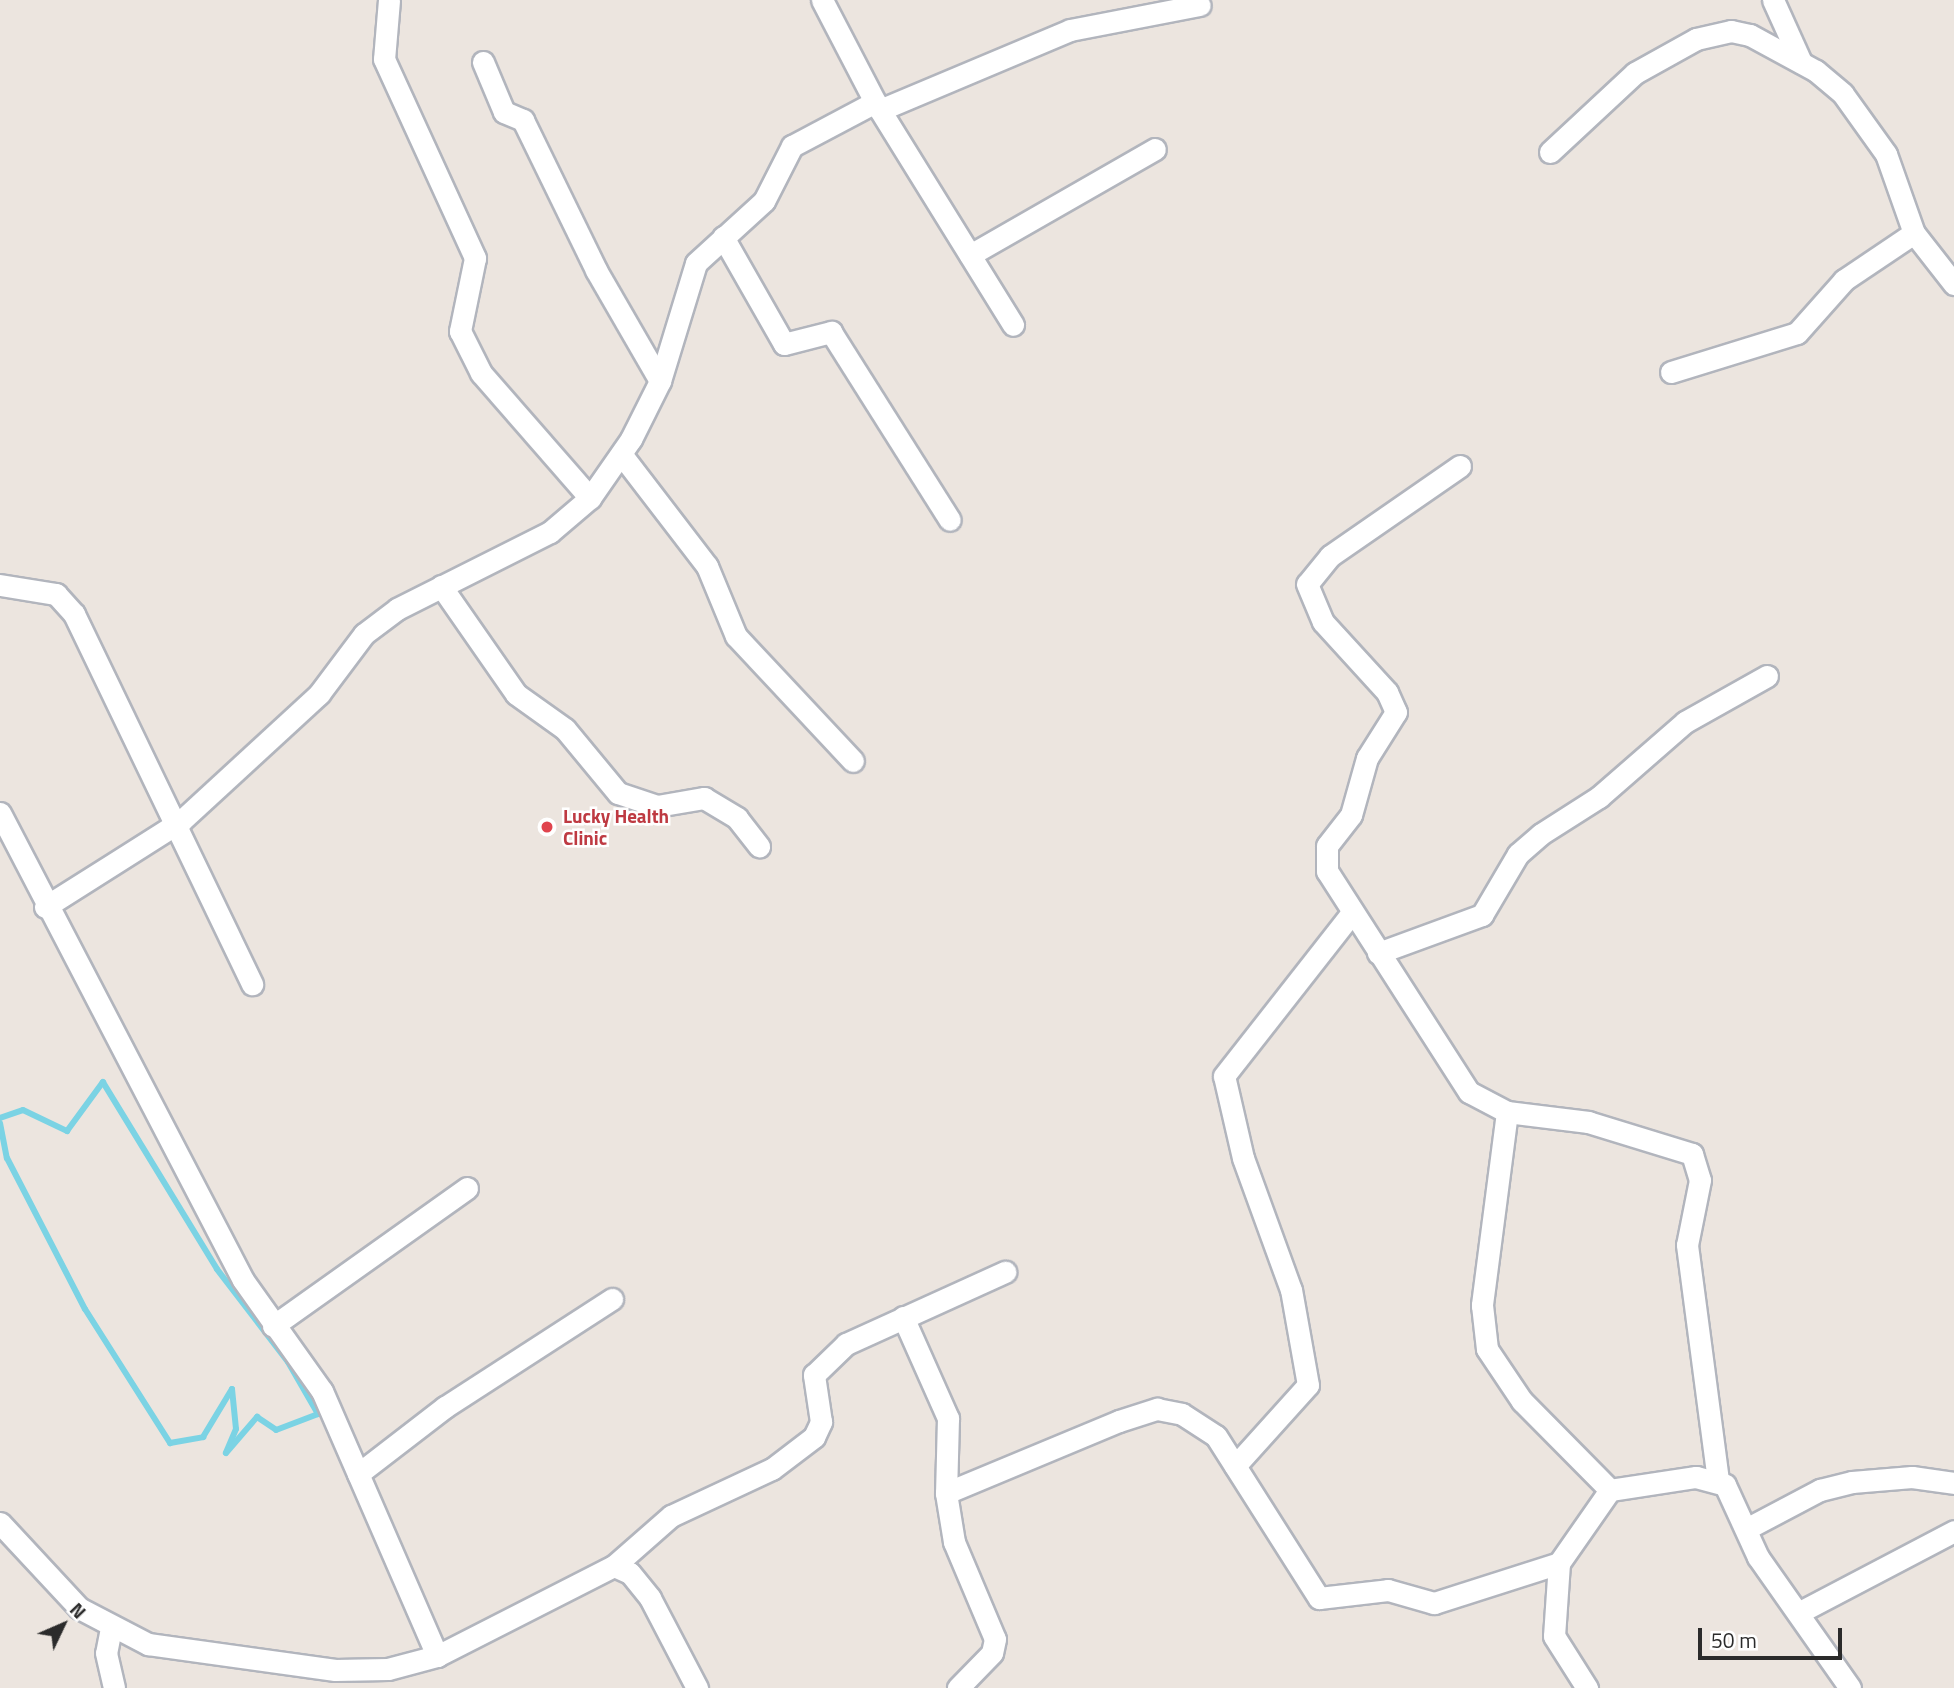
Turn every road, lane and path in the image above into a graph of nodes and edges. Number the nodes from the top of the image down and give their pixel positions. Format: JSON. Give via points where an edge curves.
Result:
{"nodes":[{"id":1,"x":389,"y":0,"type":"edge"},
{"id":2,"x":822,"y":0,"type":"edge"},
{"id":3,"x":1773,"y":0,"type":"edge"},
{"id":4,"x":1200,"y":5,"type":"dead end"},
{"id":5,"x":483,"y":62,"type":"dead end"},
{"id":6,"x":1801,"y":62,"type":"junction"},
{"id":7,"x":878,"y":106,"type":"junction"},
{"id":8,"x":1155,"y":149,"type":"dead end"},
{"id":9,"x":1550,"y":152,"type":"dead end"},
{"id":10,"x":1914,"y":233,"type":"junction"},
{"id":11,"x":723,"y":237,"type":"junction"},
{"id":12,"x":970,"y":255,"type":"junction"},
{"id":13,"x":1954,"y":284,"type":"edge"},
{"id":14,"x":1013,"y":325,"type":"dead end"},
{"id":15,"x":1671,"y":372,"type":"dead end"},
{"id":16,"x":660,"y":381,"type":"junction"},
{"id":17,"x":621,"y":454,"type":"junction"},
{"id":18,"x":1460,"y":466,"type":"dead end"},
{"id":19,"x":590,"y":498,"type":"junction"},
{"id":20,"x":950,"y":520,"type":"dead end"},
{"id":21,"x":0,"y":585,"type":"edge"},
{"id":22,"x":441,"y":586,"type":"junction"},
{"id":23,"x":1767,"y":677,"type":"dead end"},
{"id":24,"x":853,"y":761,"type":"dead end"},
{"id":25,"x":0,"y":813,"type":"edge"},
{"id":26,"x":174,"y":827,"type":"junction"},
{"id":27,"x":759,"y":846,"type":"dead end"},
{"id":28,"x":45,"y":907,"type":"junction"},
{"id":29,"x":1352,"y":912,"type":"junction"},
{"id":30,"x":1378,"y":953,"type":"junction"},
{"id":31,"x":252,"y":984,"type":"dead end"},
{"id":32,"x":1507,"y":1112,"type":"junction"},
{"id":33,"x":467,"y":1188,"type":"dead end"},
{"id":34,"x":1004,"y":1272,"type":"dead end"},
{"id":35,"x":612,"y":1300,"type":"dead end"},
{"id":36,"x":903,"y":1317,"type":"junction"},
{"id":37,"x":273,"y":1326,"type":"junction"},
{"id":38,"x":1235,"y":1466,"type":"junction"},
{"id":39,"x":358,"y":1474,"type":"junction"},
{"id":40,"x":1718,"y":1482,"type":"junction"},
{"id":41,"x":1954,"y":1483,"type":"edge"},
{"id":42,"x":1610,"y":1490,"type":"junction"},
{"id":43,"x":946,"y":1493,"type":"junction"},
{"id":44,"x":0,"y":1523,"type":"edge"},
{"id":45,"x":1746,"y":1529,"type":"junction"},
{"id":46,"x":1954,"y":1531,"type":"edge"},
{"id":47,"x":1559,"y":1563,"type":"junction"},
{"id":48,"x":614,"y":1566,"type":"junction"},
{"id":49,"x":1798,"y":1613,"type":"junction"},
{"id":50,"x":111,"y":1628,"type":"junction"},
{"id":51,"x":438,"y":1656,"type":"junction"},
{"id":52,"x":367,"y":1669,"type":"junction"},
{"id":53,"x":114,"y":1688,"type":"edge"},
{"id":54,"x":388,"y":1688,"type":"edge"},
{"id":55,"x":697,"y":1688,"type":"edge"},
{"id":56,"x":958,"y":1688,"type":"edge"},
{"id":57,"x":1587,"y":1688,"type":"edge"},
{"id":58,"x":1850,"y":1688,"type":"edge"}],
"edges":[{"from":1,"to":19,"type":"street","via":[[384,59],[475,258],[460,331],[481,373]]},
{"from":2,"to":7,"type":"street"},
{"from":3,"to":6,"type":"street"},
{"from":4,"to":7,"type":"street","via":[[1070,30]]},
{"from":5,"to":16,"type":"street","via":[[504,111],[523,120],[596,270]]},
{"from":6,"to":9,"type":"street","via":[[1750,34],[1731,30],[1696,39],[1610,92]]},
{"from":6,"to":10,"type":"street","via":[[1843,94],[1877,137]]},
{"from":7,"to":11,"type":"street","via":[[792,146],[764,201]]},
{"from":7,"to":12,"type":"street"},
{"from":8,"to":12,"type":"street"},
{"from":10,"to":13,"type":"street"},
{"from":10,"to":15,"type":"street","via":[[1844,280],[1797,333]]},
{"from":11,"to":16,"type":"street","via":[[686,282]]},
{"from":11,"to":20,"type":"street","via":[[784,344],[831,332]]},
{"from":12,"to":14,"type":"street"},
{"from":16,"to":17,"type":"street"},
{"from":17,"to":19,"type":"street"},
{"from":17,"to":24,"type":"street","via":[[707,566],[736,636]]},
{"from":18,"to":29,"type":"street","via":[[1330,556],[1307,584],[1324,622],[1387,692],[1396,712],[1367,758],[1351,815],[1323,858]]},
{"from":19,"to":22,"type":"street","via":[[550,531]]},
{"from":21,"to":26,"type":"street","via":[[56,594],[74,614]]},
{"from":22,"to":26,"type":"street","via":[[364,634],[319,694]]},
{"from":22,"to":27,"type":"street","via":[[516,694],[565,729],[618,793],[657,806],[704,798],[737,818]]},
{"from":23,"to":30,"type":"street","via":[[1685,722],[1599,797],[1541,834],[1518,854],[1482,915]]},
{"from":25,"to":28,"type":"street"},
{"from":26,"to":28,"type":"street"},
{"from":26,"to":31,"type":"street"},
{"from":28,"to":37,"type":"street"},
{"from":29,"to":30,"type":"street"},
{"from":29,"to":38,"type":"street","via":[[1223,1076],[1243,1158],[1291,1290],[1308,1385]]},
{"from":30,"to":32,"type":"street","via":[[1469,1092]]},
{"from":32,"to":40,"type":"street","via":[[1588,1122],[1683,1146],[1700,1166],[1687,1245]]},
{"from":32,"to":42,"type":"street","via":[[1481,1329],[1522,1401]]},
{"from":33,"to":37,"type":"street"},
{"from":34,"to":36,"type":"street","via":[[942,1306]]},
{"from":35,"to":39,"type":"street","via":[[445,1407]]},
{"from":36,"to":43,"type":"street","via":[[948,1418]]},
{"from":36,"to":48,"type":"street","via":[[863,1333],[818,1368],[813,1386],[821,1422],[814,1437],[772,1469],[671,1516]]},
{"from":37,"to":39,"type":"street","via":[[322,1391]]},
{"from":38,"to":43,"type":"street","via":[[1216,1436],[1196,1419],[1157,1409]]},
{"from":38,"to":47,"type":"street","via":[[1319,1598],[1388,1590],[1434,1603]]},
{"from":39,"to":51,"type":"street"},
{"from":40,"to":42,"type":"street","via":[[1696,1477]]},
{"from":40,"to":45,"type":"street","via":[[1732,1495]]},
{"from":41,"to":45,"type":"street","via":[[1912,1477],[1852,1482],[1820,1490]]},
{"from":42,"to":47,"type":"street"},
{"from":43,"to":56,"type":"street","via":[[954,1542],[995,1639],[992,1653]]},
{"from":44,"to":50,"type":"street","via":[[57,1589]]},
{"from":45,"to":49,"type":"street"},
{"from":46,"to":49,"type":"street"},
{"from":47,"to":57,"type":"street","via":[[1554,1636]]},
{"from":48,"to":51,"type":"street"},
{"from":48,"to":55,"type":"street","via":[[630,1573],[650,1598]]},
{"from":49,"to":58,"type":"street"},
{"from":50,"to":52,"type":"street","via":[[148,1644]]},
{"from":50,"to":53,"type":"street","via":[[106,1653]]},
{"from":51,"to":52,"type":"street"},
{"from":52,"to":54,"type":"street"}]}
